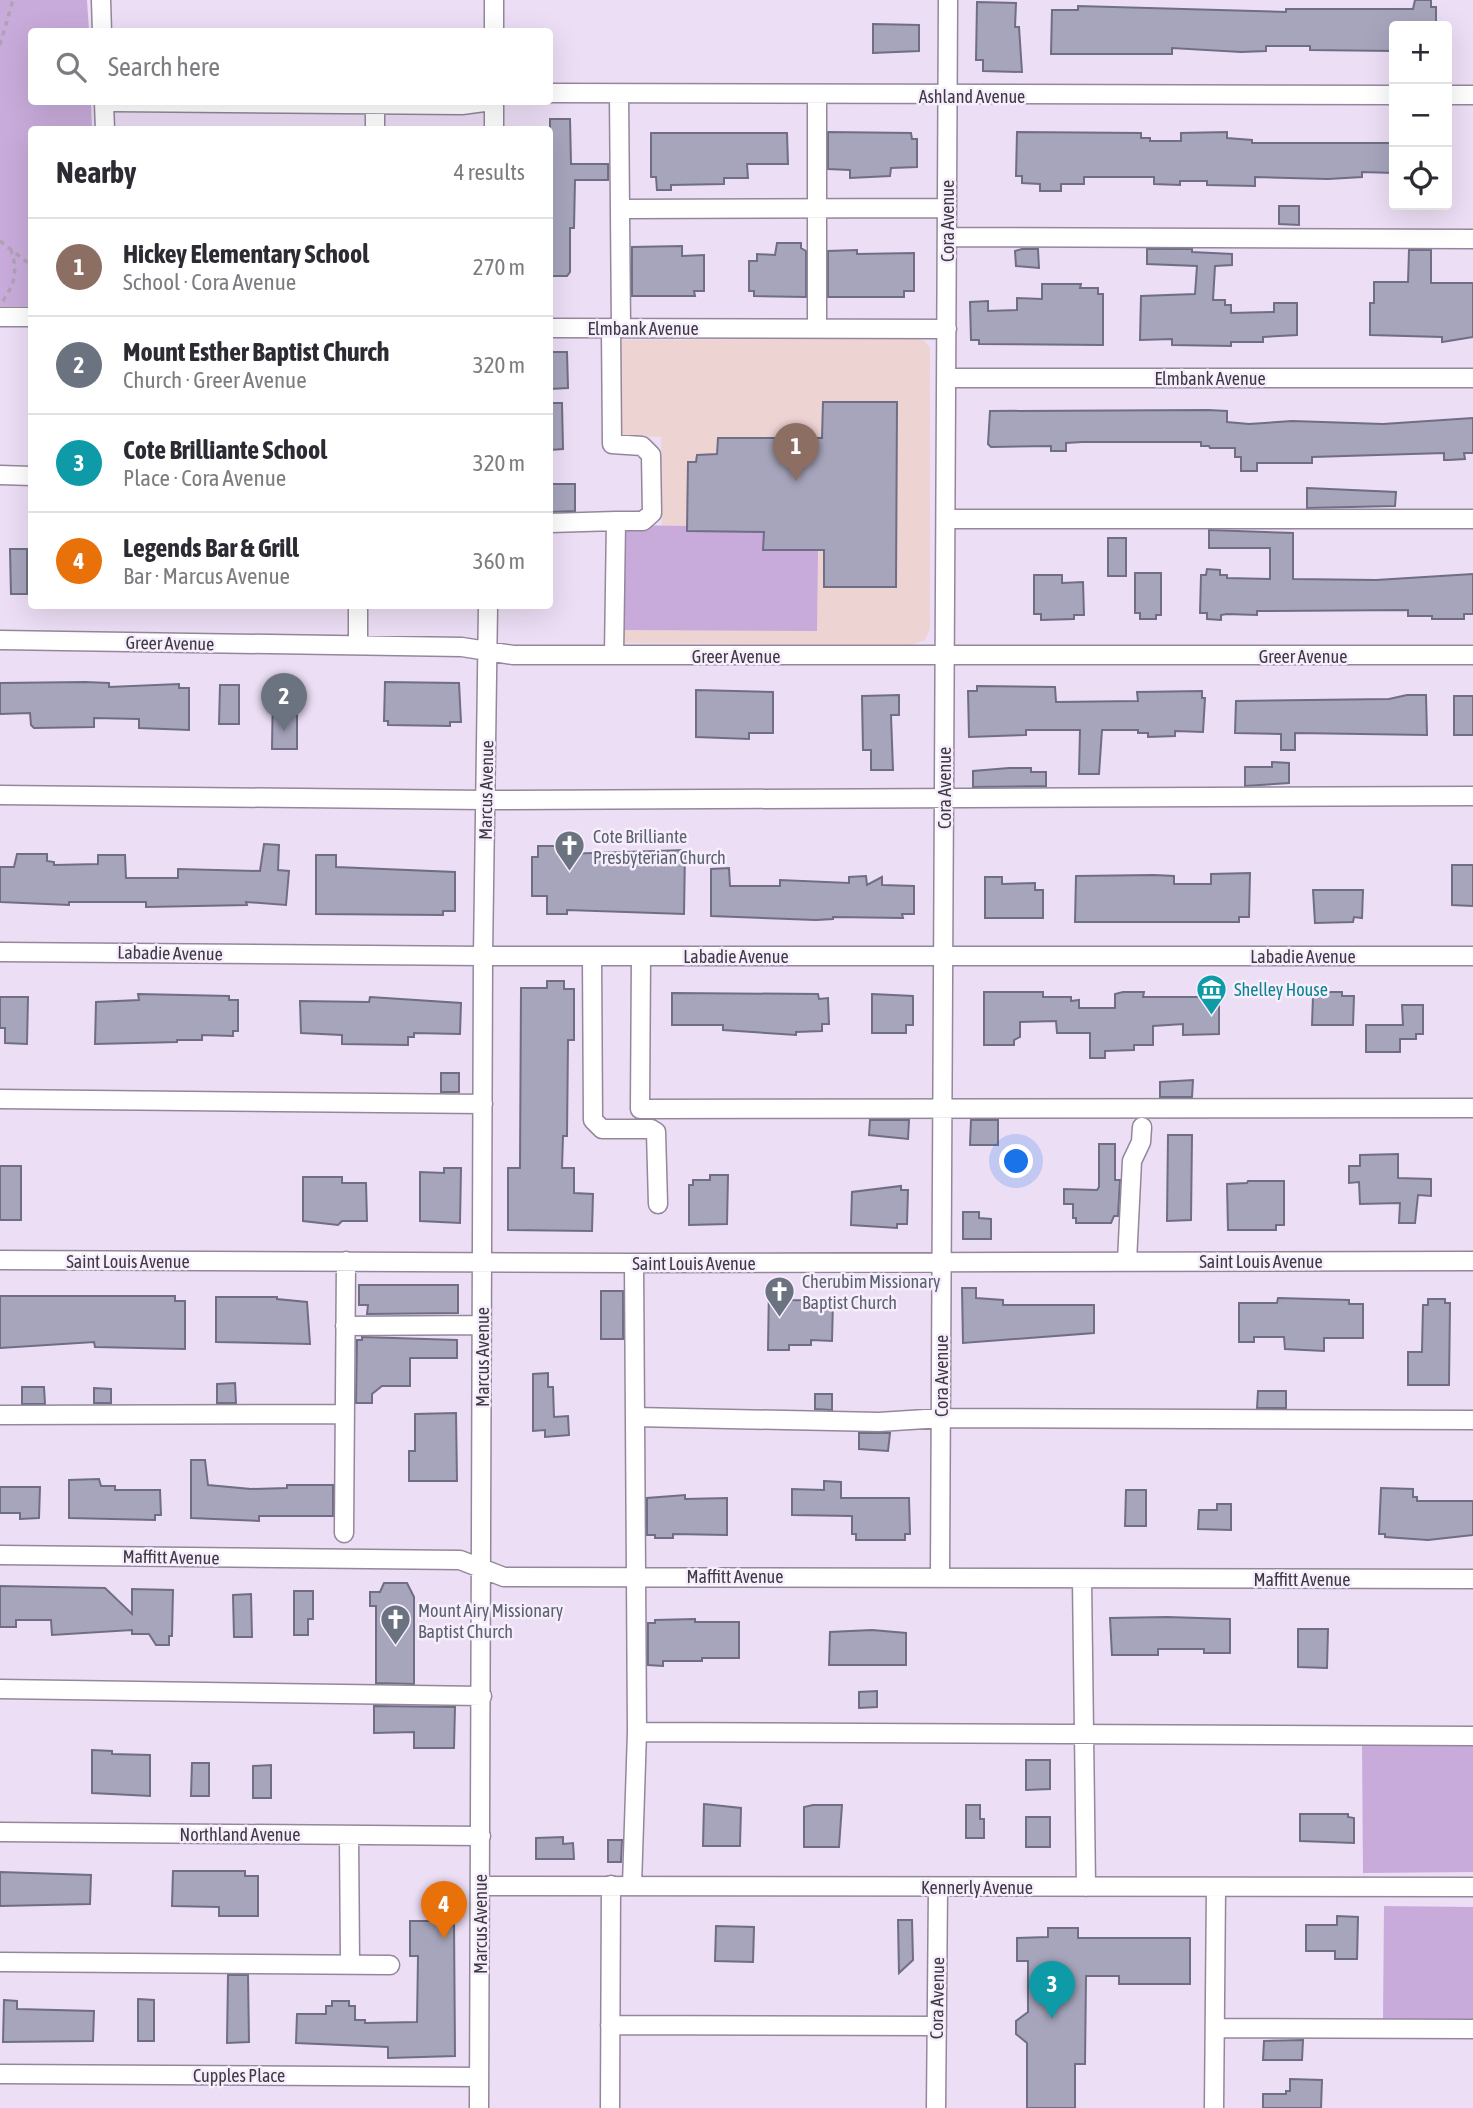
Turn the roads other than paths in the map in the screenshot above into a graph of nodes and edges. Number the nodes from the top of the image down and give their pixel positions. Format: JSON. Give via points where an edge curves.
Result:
{"nodes":[{"id":1,"x":101,"y":0,"type":"edge"},
{"id":2,"x":494,"y":0,"type":"edge"},
{"id":3,"x":948,"y":0,"type":"edge"},
{"id":4,"x":102,"y":28,"type":"edge"},
{"id":5,"x":494,"y":28,"type":"edge"},
{"id":6,"x":553,"y":93,"type":"edge"},
{"id":7,"x":620,"y":94,"type":"junction"},
{"id":8,"x":817,"y":95,"type":"junction"},
{"id":9,"x":1389,"y":95,"type":"edge"},
{"id":10,"x":1452,"y":95,"type":"edge"},
{"id":11,"x":1473,"y":95,"type":"edge"},
{"id":12,"x":948,"y":96,"type":"junction"},
{"id":13,"x":104,"y":105,"type":"edge"},
{"id":14,"x":375,"y":105,"type":"edge"},
{"id":15,"x":494,"y":105,"type":"edge"},
{"id":16,"x":105,"y":126,"type":"edge"},
{"id":17,"x":375,"y":126,"type":"edge"},
{"id":18,"x":494,"y":126,"type":"edge"},
{"id":19,"x":947,"y":208,"type":"junction"},
{"id":20,"x":620,"y":209,"type":"junction"},
{"id":21,"x":817,"y":209,"type":"junction"},
{"id":22,"x":947,"y":237,"type":"junction"},
{"id":23,"x":1473,"y":239,"type":"edge"},
{"id":24,"x":1,"y":310,"type":"edge"},
{"id":25,"x":28,"y":316,"type":"edge"},
{"id":26,"x":553,"y":328,"type":"edge"},
{"id":27,"x":616,"y":328,"type":"junction"},
{"id":28,"x":817,"y":328,"type":"junction"},
{"id":29,"x":947,"y":329,"type":"junction"},
{"id":30,"x":947,"y":378,"type":"junction"},
{"id":31,"x":1473,"y":378,"type":"edge"},
{"id":32,"x":0,"y":475,"type":"edge"},
{"id":33,"x":28,"y":476,"type":"edge"},
{"id":34,"x":946,"y":519,"type":"junction"},
{"id":35,"x":1473,"y":519,"type":"edge"},
{"id":36,"x":616,"y":522,"type":"junction"},
{"id":37,"x":553,"y":523,"type":"edge"},
{"id":38,"x":358,"y":609,"type":"edge"},
{"id":39,"x":488,"y":609,"type":"edge"},
{"id":40,"x":0,"y":640,"type":"edge"},
{"id":41,"x":358,"y":645,"type":"junction"},
{"id":42,"x":488,"y":650,"type":"junction"},
{"id":43,"x":614,"y":655,"type":"junction"},
{"id":44,"x":1473,"y":655,"type":"edge"},
{"id":45,"x":945,"y":656,"type":"junction"},
{"id":46,"x":0,"y":795,"type":"edge"},
{"id":47,"x":1473,"y":796,"type":"edge"},
{"id":48,"x":944,"y":797,"type":"junction"},
{"id":49,"x":485,"y":800,"type":"junction"},
{"id":50,"x":0,"y":952,"type":"edge"},
{"id":51,"x":592,"y":956,"type":"junction"},
{"id":52,"x":641,"y":956,"type":"junction"},
{"id":53,"x":943,"y":956,"type":"junction"},
{"id":54,"x":1473,"y":956,"type":"edge"},
{"id":55,"x":483,"y":957,"type":"junction"},
{"id":56,"x":0,"y":1098,"type":"edge"},
{"id":57,"x":483,"y":1104,"type":"junction"},
{"id":58,"x":942,"y":1108,"type":"junction"},
{"id":59,"x":1473,"y":1108,"type":"edge"},
{"id":60,"x":1142,"y":1127,"type":"dead end"},
{"id":61,"x":657,"y":1204,"type":"dead end"},
{"id":62,"x":0,"y":1260,"type":"edge"},
{"id":63,"x":346,"y":1261,"type":"junction"},
{"id":64,"x":483,"y":1261,"type":"junction"},
{"id":65,"x":942,"y":1261,"type":"junction"},
{"id":66,"x":1127,"y":1261,"type":"junction"},
{"id":67,"x":1473,"y":1261,"type":"edge"},
{"id":68,"x":634,"y":1263,"type":"junction"},
{"id":69,"x":482,"y":1325,"type":"junction"},
{"id":70,"x":345,"y":1326,"type":"junction"},
{"id":71,"x":344,"y":1413,"type":"junction"},
{"id":72,"x":0,"y":1415,"type":"edge"},
{"id":73,"x":635,"y":1417,"type":"junction"},
{"id":74,"x":941,"y":1418,"type":"junction"},
{"id":75,"x":1473,"y":1420,"type":"edge"},
{"id":76,"x":344,"y":1533,"type":"dead end"},
{"id":77,"x":0,"y":1555,"type":"edge"},
{"id":78,"x":481,"y":1569,"type":"junction"},
{"id":79,"x":636,"y":1576,"type":"junction"},
{"id":80,"x":940,"y":1576,"type":"junction"},
{"id":81,"x":1082,"y":1578,"type":"junction"},
{"id":82,"x":1473,"y":1579,"type":"edge"},
{"id":83,"x":0,"y":1689,"type":"edge"},
{"id":84,"x":482,"y":1696,"type":"junction"},
{"id":85,"x":637,"y":1732,"type":"junction"},
{"id":86,"x":1084,"y":1736,"type":"junction"},
{"id":87,"x":1473,"y":1736,"type":"edge"},
{"id":88,"x":0,"y":1832,"type":"edge"},
{"id":89,"x":349,"y":1835,"type":"junction"},
{"id":90,"x":481,"y":1836,"type":"junction"},
{"id":91,"x":611,"y":1885,"type":"junction"},
{"id":92,"x":632,"y":1885,"type":"junction"},
{"id":93,"x":480,"y":1886,"type":"junction"},
{"id":94,"x":1086,"y":1887,"type":"junction"},
{"id":95,"x":1216,"y":1887,"type":"junction"},
{"id":96,"x":1473,"y":1887,"type":"edge"},
{"id":97,"x":938,"y":1888,"type":"junction"},
{"id":98,"x":0,"y":1962,"type":"edge"},
{"id":99,"x":350,"y":1964,"type":"junction"},
{"id":100,"x":390,"y":1965,"type":"dead end"},
{"id":101,"x":610,"y":2025,"type":"junction"},
{"id":102,"x":937,"y":2026,"type":"junction"},
{"id":103,"x":1215,"y":2028,"type":"junction"},
{"id":104,"x":1473,"y":2029,"type":"edge"},
{"id":105,"x":0,"y":2074,"type":"edge"},
{"id":106,"x":479,"y":2077,"type":"junction"},
{"id":107,"x":479,"y":2108,"type":"edge"},
{"id":108,"x":610,"y":2108,"type":"edge"},
{"id":109,"x":936,"y":2108,"type":"edge"},
{"id":110,"x":1214,"y":2108,"type":"edge"}],
"edges":[{"from":1,"to":4,"type":"street"},
{"from":2,"to":5,"type":"street"},
{"from":3,"to":12,"type":"street","name":"Cora Avenue"},
{"from":6,"to":7,"type":"street","name":"Ashland Avenue"},
{"from":7,"to":8,"type":"street","name":"Ashland Avenue"},
{"from":7,"to":20,"type":"street"},
{"from":8,"to":12,"type":"street","name":"Ashland Avenue"},
{"from":8,"to":21,"type":"street"},
{"from":9,"to":12,"type":"street","name":"Ashland Avenue"},
{"from":10,"to":11,"type":"street"},
{"from":12,"to":19,"type":"street","name":"Cora Avenue"},
{"from":13,"to":16,"type":"street"},
{"from":14,"to":17,"type":"street"},
{"from":15,"to":18,"type":"street"},
{"from":19,"to":21,"type":"street"},
{"from":19,"to":22,"type":"street","name":"Cora Avenue"},
{"from":20,"to":21,"type":"street"},
{"from":20,"to":27,"type":"street"},
{"from":21,"to":28,"type":"street"},
{"from":22,"to":23,"type":"street"},
{"from":22,"to":29,"type":"street","name":"Cora Avenue"},
{"from":24,"to":25,"type":"street"},
{"from":26,"to":27,"type":"street","name":"Elmbank Avenue"},
{"from":27,"to":28,"type":"street","name":"Elmbank Avenue"},
{"from":27,"to":36,"type":"street","via":[[612,444],[642,446],[651,455],[652,513],[642,521]]},
{"from":28,"to":29,"type":"street","name":"Elmbank Avenue"},
{"from":29,"to":30,"type":"street","name":"Cora Avenue"},
{"from":30,"to":31,"type":"street","name":"Elmbank Avenue"},
{"from":30,"to":34,"type":"street","name":"Cora Avenue"},
{"from":32,"to":33,"type":"street"},
{"from":34,"to":35,"type":"street"},
{"from":34,"to":45,"type":"street","name":"Cora Avenue"},
{"from":36,"to":37,"type":"street"},
{"from":36,"to":43,"type":"street"},
{"from":38,"to":41,"type":"street"},
{"from":39,"to":42,"type":"street","name":"Marcus Avenue"},
{"from":40,"to":41,"type":"street","name":"Greer Avenue"},
{"from":41,"to":42,"type":"street","name":"Greer Avenue"},
{"from":42,"to":43,"type":"street","name":"Greer Avenue","via":[[513,655]]},
{"from":42,"to":49,"type":"street","name":"Marcus Avenue"},
{"from":43,"to":45,"type":"street","name":"Greer Avenue"},
{"from":44,"to":45,"type":"street","name":"Greer Avenue"},
{"from":45,"to":48,"type":"street","name":"Cora Avenue"},
{"from":46,"to":49,"type":"street"},
{"from":47,"to":48,"type":"street"},
{"from":48,"to":49,"type":"street"},
{"from":48,"to":53,"type":"street","name":"Cora Avenue"},
{"from":49,"to":55,"type":"street","name":"Marcus Avenue"},
{"from":50,"to":55,"type":"street","name":"Labadie Avenue"},
{"from":51,"to":52,"type":"street","name":"Labadie Avenue"},
{"from":51,"to":55,"type":"street","name":"Labadie Avenue"},
{"from":51,"to":61,"type":"street","via":[[593,1120],[602,1129],[656,1132]]},
{"from":52,"to":53,"type":"street","name":"Labadie Avenue"},
{"from":52,"to":58,"type":"street","via":[[640,1109]]},
{"from":53,"to":54,"type":"street","name":"Labadie Avenue"},
{"from":53,"to":58,"type":"street","name":"Cora Avenue"},
{"from":55,"to":57,"type":"street","name":"Marcus Avenue"},
{"from":56,"to":57,"type":"street"},
{"from":57,"to":64,"type":"street","name":"Marcus Avenue"},
{"from":58,"to":59,"type":"street"},
{"from":58,"to":65,"type":"street","name":"Cora Avenue"},
{"from":60,"to":66,"type":"street","via":[[1132,1161]]},
{"from":62,"to":63,"type":"street","name":"Saint Louis Avenue"},
{"from":63,"to":64,"type":"street","name":"Saint Louis Avenue"},
{"from":63,"to":70,"type":"street"},
{"from":64,"to":68,"type":"street","name":"Saint Louis Avenue"},
{"from":64,"to":69,"type":"street","name":"Marcus Avenue"},
{"from":65,"to":66,"type":"street","name":"Saint Louis Avenue"},
{"from":65,"to":68,"type":"street","name":"Saint Louis Avenue"},
{"from":65,"to":74,"type":"street","name":"Cora Avenue"},
{"from":66,"to":67,"type":"street","name":"Saint Louis Avenue"},
{"from":68,"to":73,"type":"street"},
{"from":69,"to":70,"type":"street"},
{"from":69,"to":78,"type":"street","name":"Marcus Avenue"},
{"from":70,"to":71,"type":"street"},
{"from":71,"to":72,"type":"street"},
{"from":71,"to":76,"type":"street"},
{"from":73,"to":74,"type":"street","via":[[879,1422]]},
{"from":73,"to":79,"type":"street"},
{"from":74,"to":75,"type":"street"},
{"from":74,"to":80,"type":"street","name":"Cora Avenue"},
{"from":77,"to":78,"type":"street","name":"Maffitt Avenue","via":[[460,1560]]},
{"from":78,"to":79,"type":"street","name":"Maffitt Avenue","via":[[504,1577]]},
{"from":78,"to":84,"type":"street","name":"Marcus Avenue"},
{"from":79,"to":80,"type":"street","name":"Maffitt Avenue"},
{"from":79,"to":85,"type":"street"},
{"from":80,"to":81,"type":"street","name":"Maffitt Avenue"},
{"from":81,"to":82,"type":"street","name":"Maffitt Avenue"},
{"from":81,"to":86,"type":"street"},
{"from":83,"to":84,"type":"street"},
{"from":84,"to":90,"type":"street","name":"Marcus Avenue"},
{"from":85,"to":86,"type":"street"},
{"from":85,"to":92,"type":"street"},
{"from":86,"to":87,"type":"street"},
{"from":86,"to":94,"type":"street"},
{"from":88,"to":89,"type":"street","name":"Northland Avenue"},
{"from":89,"to":90,"type":"street","name":"Northland Avenue"},
{"from":89,"to":99,"type":"street"},
{"from":90,"to":93,"type":"street","name":"Marcus Avenue"},
{"from":91,"to":92,"type":"street","name":"Kennerly Avenue"},
{"from":91,"to":93,"type":"street","name":"Kennerly Avenue"},
{"from":91,"to":101,"type":"street"},
{"from":92,"to":97,"type":"street","name":"Kennerly Avenue"},
{"from":93,"to":106,"type":"street","name":"Marcus Avenue"},
{"from":94,"to":95,"type":"street","name":"Kennerly Avenue"},
{"from":94,"to":97,"type":"street","name":"Kennerly Avenue"},
{"from":95,"to":96,"type":"street","name":"Kennerly Avenue"},
{"from":95,"to":103,"type":"street"},
{"from":97,"to":102,"type":"street","name":"Cora Avenue"},
{"from":98,"to":99,"type":"street"},
{"from":99,"to":100,"type":"street"},
{"from":101,"to":102,"type":"street"},
{"from":101,"to":108,"type":"street"},
{"from":102,"to":109,"type":"street","name":"Cora Avenue"},
{"from":103,"to":104,"type":"street"},
{"from":103,"to":110,"type":"street"},
{"from":105,"to":106,"type":"street","name":"Cupples Place"},
{"from":106,"to":107,"type":"street","name":"Marcus Avenue"}]}
